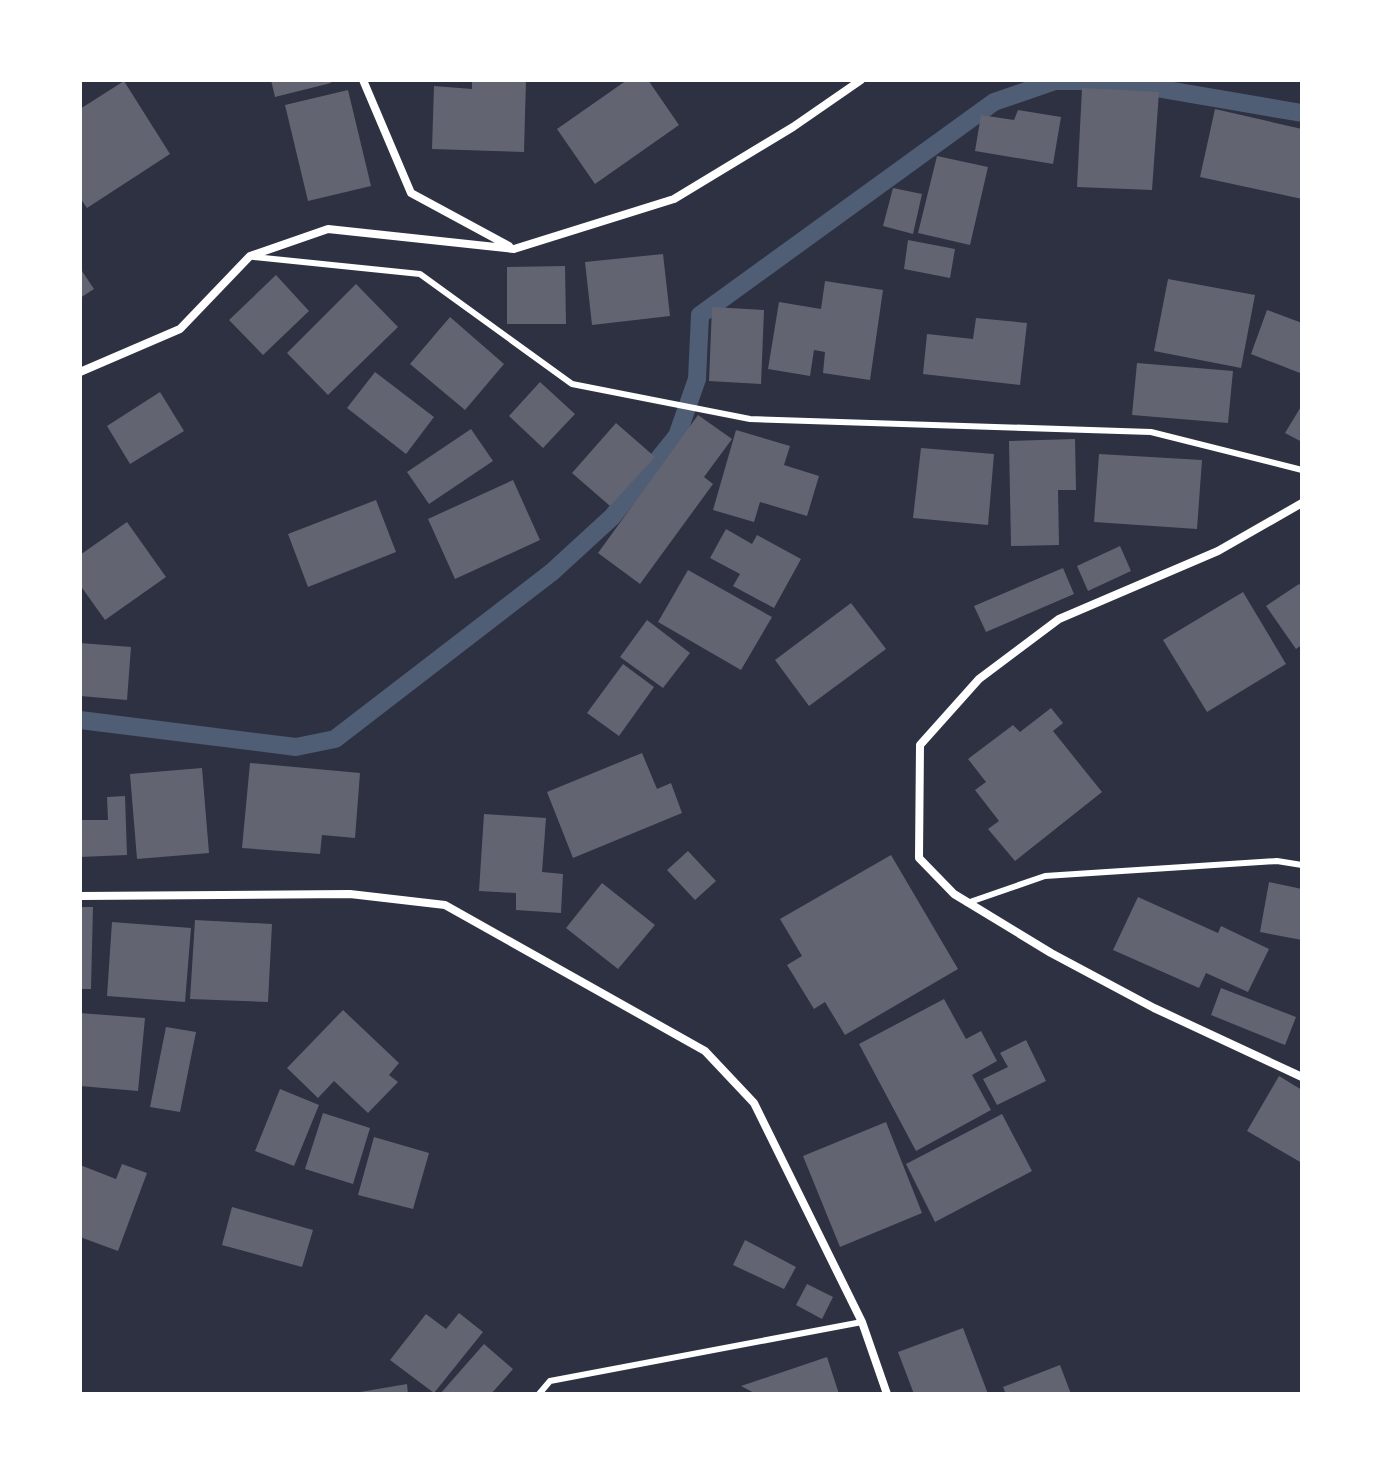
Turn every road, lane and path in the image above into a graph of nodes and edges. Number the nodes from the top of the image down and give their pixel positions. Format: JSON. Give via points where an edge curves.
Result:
{"nodes":[{"id":1,"x":363,"y":80,"type":"edge"},
{"id":2,"x":861,"y":80,"type":"edge"},
{"id":3,"x":514,"y":249,"type":"junction"},
{"id":4,"x":250,"y":256,"type":"junction"},
{"id":5,"x":80,"y":372,"type":"edge"},
{"id":6,"x":1302,"y":470,"type":"edge"},
{"id":7,"x":1302,"y":503,"type":"edge"},
{"id":8,"x":1302,"y":865,"type":"edge"},
{"id":9,"x":80,"y":896,"type":"edge"},
{"id":10,"x":967,"y":903,"type":"junction"},
{"id":11,"x":1302,"y":1077,"type":"edge"},
{"id":12,"x":862,"y":1322,"type":"junction"},
{"id":13,"x":539,"y":1394,"type":"edge"},
{"id":14,"x":887,"y":1394,"type":"edge"}],
"edges":[{"from":1,"to":3,"type":"street","via":[[411,193]]},
{"from":2,"to":3,"type":"street","via":[[674,199]]},
{"from":3,"to":4,"type":"street","via":[[328,229]]},
{"from":4,"to":5,"type":"street","via":[[180,329]]},
{"from":4,"to":6,"type":"lane","via":[[420,274],[572,384],[750,419],[1151,432]]},
{"from":7,"to":10,"type":"street","via":[[1218,551],[1059,619],[979,679],[920,745],[919,858]]},
{"from":8,"to":10,"type":"lane","via":[[1277,861],[1045,876]]},
{"from":9,"to":12,"type":"street","via":[[350,894],[445,905],[705,1051],[754,1103]]},
{"from":10,"to":11,"type":"street","via":[[1154,1008]]},
{"from":12,"to":13,"type":"lane","via":[[550,1381]]},
{"from":12,"to":14,"type":"street"}]}
